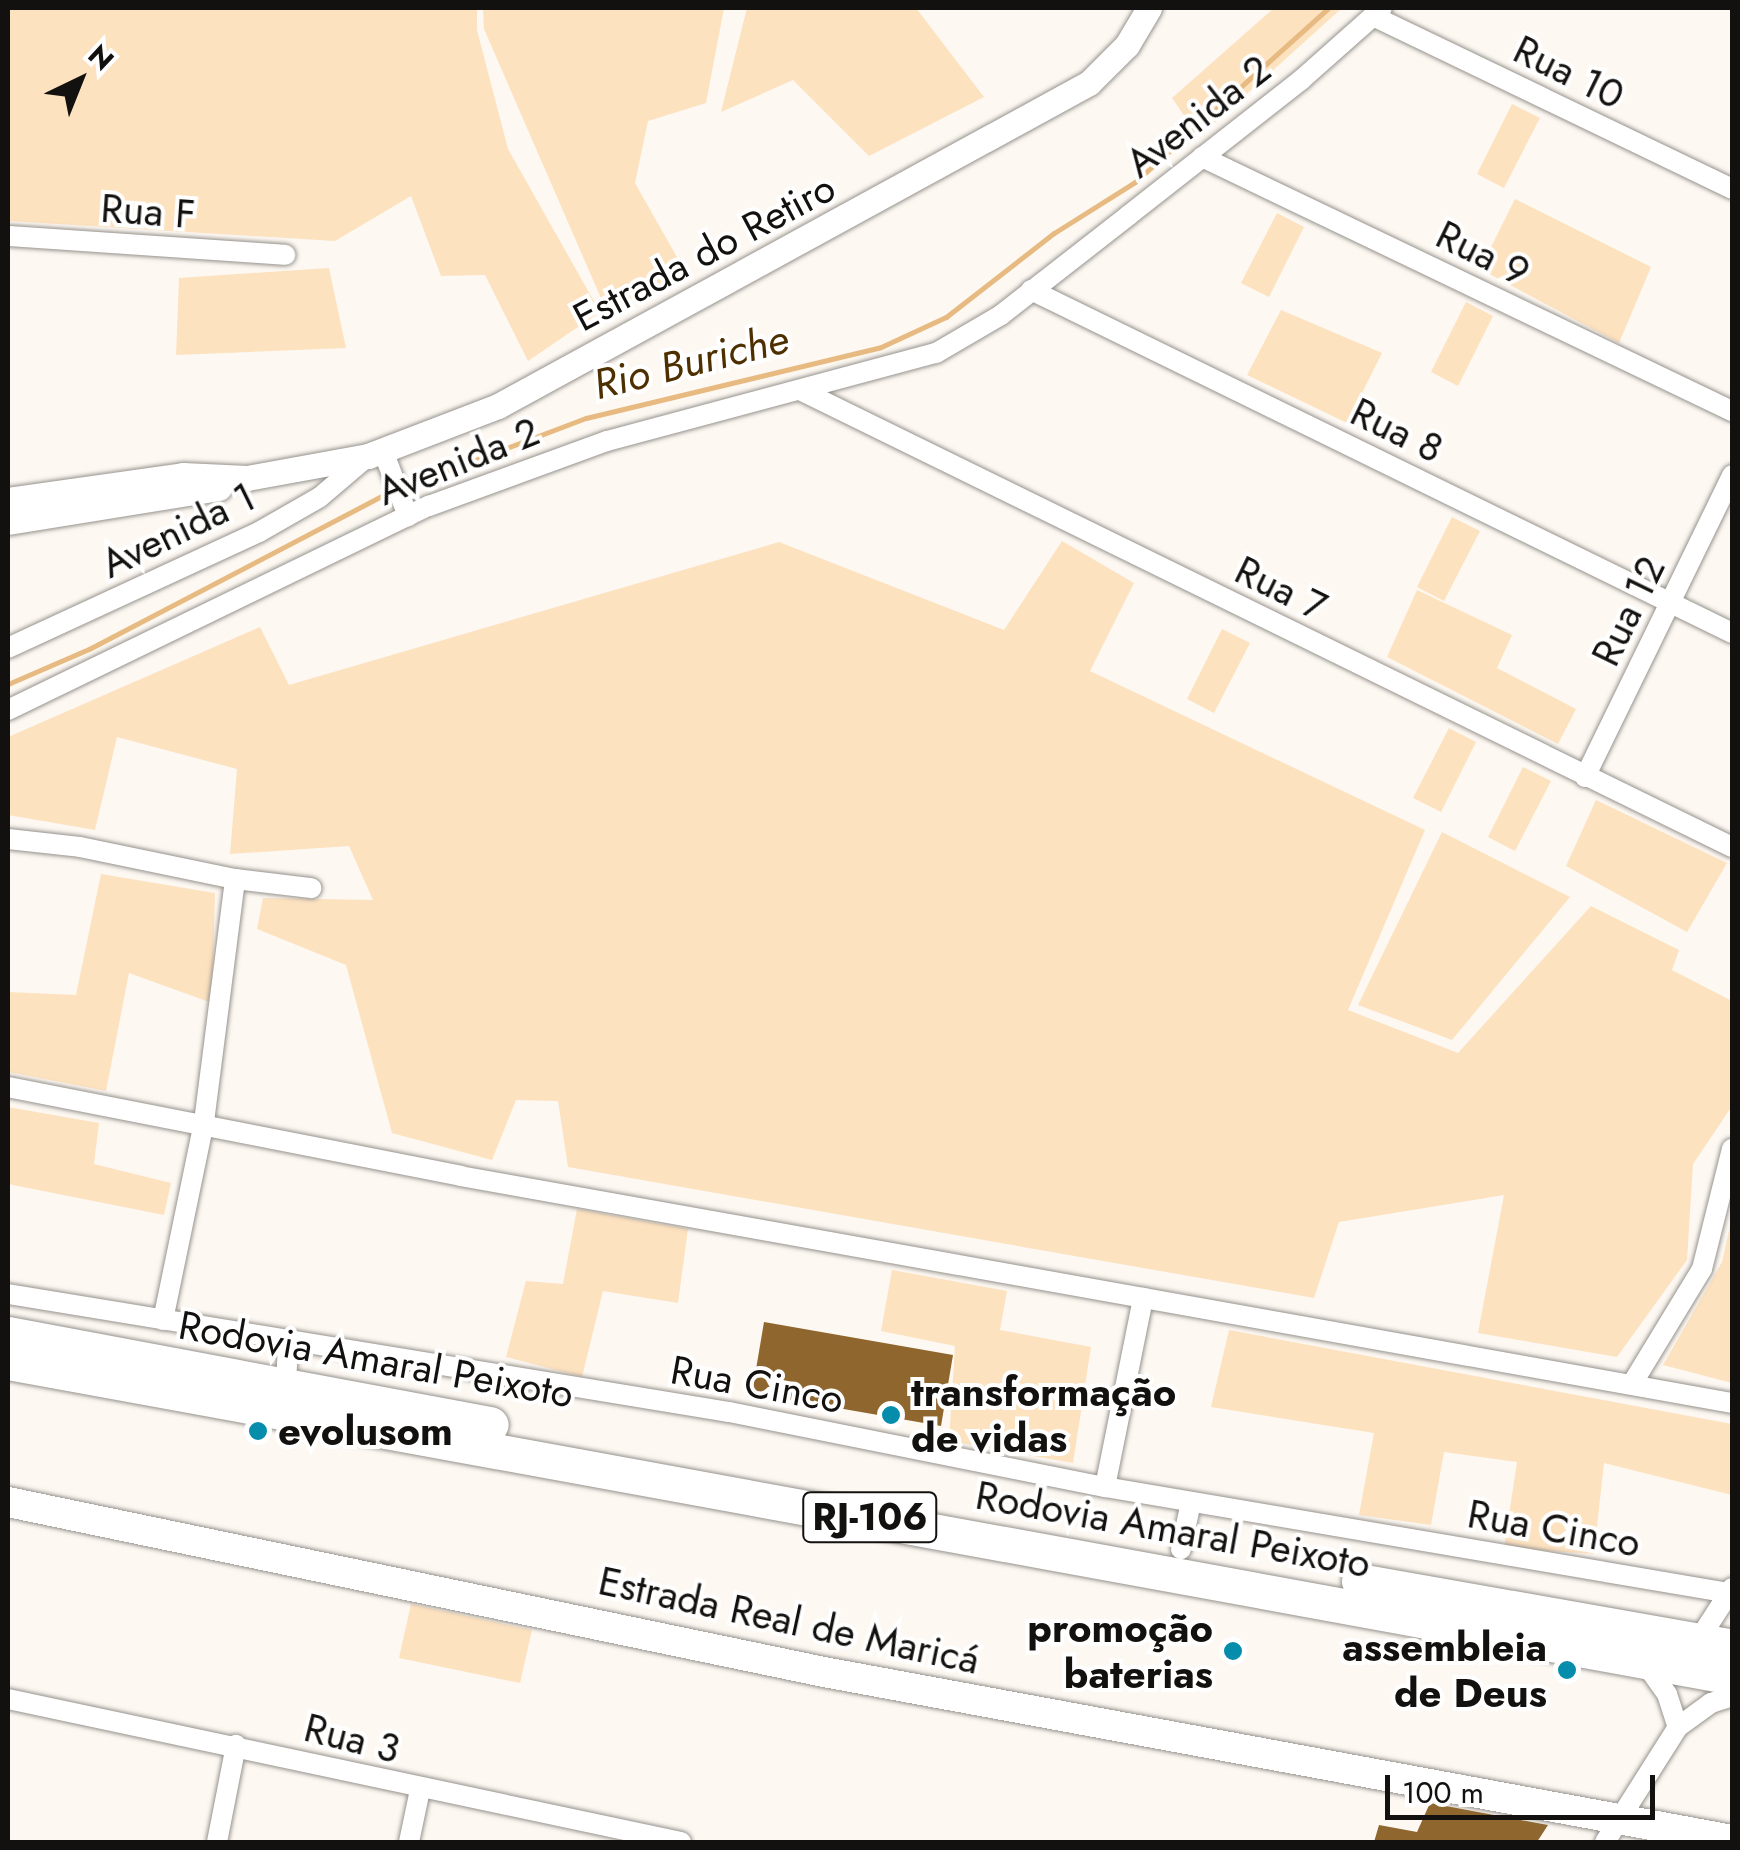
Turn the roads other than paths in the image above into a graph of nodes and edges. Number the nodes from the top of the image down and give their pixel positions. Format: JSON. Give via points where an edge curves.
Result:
{"nodes":[{"id":1,"x":1149,"y":8,"type":"edge"},
{"id":2,"x":1379,"y":12,"type":"edge"},
{"id":3,"x":1202,"y":157,"type":"junction"},
{"id":4,"x":1732,"y":189,"type":"edge"},
{"id":5,"x":8,"y":236,"type":"edge"},
{"id":6,"x":285,"y":255,"type":"dead end"},
{"id":7,"x":1032,"y":290,"type":"junction"},
{"id":8,"x":800,"y":390,"type":"junction"},
{"id":9,"x":1732,"y":411,"type":"edge"},
{"id":10,"x":375,"y":454,"type":"junction"},
{"id":11,"x":1732,"y":474,"type":"edge"},
{"id":12,"x":247,"y":478,"type":"junction"},
{"id":13,"x":8,"y":500,"type":"edge"},
{"id":14,"x":405,"y":508,"type":"junction"},
{"id":15,"x":8,"y":522,"type":"edge"},
{"id":16,"x":1670,"y":604,"type":"junction"},
{"id":17,"x":1732,"y":633,"type":"edge"},
{"id":18,"x":8,"y":648,"type":"edge"},
{"id":19,"x":8,"y":710,"type":"edge"},
{"id":20,"x":1585,"y":777,"type":"junction"},
{"id":21,"x":8,"y":839,"type":"edge"},
{"id":22,"x":1732,"y":847,"type":"edge"},
{"id":23,"x":234,"y":879,"type":"junction"},
{"id":24,"x":311,"y":888,"type":"dead end"},
{"id":25,"x":8,"y":1087,"type":"edge"},
{"id":26,"x":204,"y":1122,"type":"junction"},
{"id":27,"x":1732,"y":1149,"type":"edge"},
{"id":28,"x":8,"y":1294,"type":"edge"},
{"id":29,"x":1143,"y":1298,"type":"junction"},
{"id":30,"x":163,"y":1320,"type":"junction"},
{"id":31,"x":8,"y":1334,"type":"edge"},
{"id":32,"x":288,"y":1343,"type":"junction"},
{"id":33,"x":8,"y":1362,"type":"edge"},
{"id":34,"x":1632,"y":1384,"type":"junction"},
{"id":35,"x":286,"y":1386,"type":"junction"},
{"id":36,"x":1732,"y":1403,"type":"edge"},
{"id":37,"x":1105,"y":1487,"type":"junction"},
{"id":38,"x":8,"y":1502,"type":"edge"},
{"id":39,"x":1191,"y":1502,"type":"junction"},
{"id":40,"x":1181,"y":1549,"type":"junction"},
{"id":41,"x":1731,"y":1590,"type":"edge"},
{"id":42,"x":1698,"y":1641,"type":"junction"},
{"id":43,"x":1732,"y":1647,"type":"edge"},
{"id":44,"x":1642,"y":1658,"type":"junction"},
{"id":45,"x":1732,"y":1676,"type":"edge"},
{"id":46,"x":1732,"y":1696,"type":"edge"},
{"id":47,"x":8,"y":1699,"type":"edge"},
{"id":48,"x":1678,"y":1727,"type":"junction"},
{"id":49,"x":236,"y":1746,"type":"junction"},
{"id":50,"x":420,"y":1790,"type":"junction"},
{"id":51,"x":1612,"y":1831,"type":"edge"},
{"id":52,"x":1732,"y":1840,"type":"edge"},
{"id":53,"x":217,"y":1842,"type":"edge"},
{"id":54,"x":410,"y":1842,"type":"edge"},
{"id":55,"x":681,"y":1842,"type":"edge"}],
"edges":[{"from":1,"to":10,"type":"street","name":"Estrada do Retiro","via":[[1108,68],[1047,108],[498,406]]},
{"from":2,"to":3,"type":"street","name":"Avenida 2"},
{"from":2,"to":4,"type":"street","name":"Rua 10"},
{"from":3,"to":7,"type":"street","name":"Avenida 2"},
{"from":3,"to":9,"type":"street","name":"Rua 9"},
{"from":5,"to":6,"type":"street","name":"Rua F"},
{"from":7,"to":8,"type":"street","name":"Avenida 2","via":[[936,354]]},
{"from":7,"to":16,"type":"street","name":"Rua 8"},
{"from":8,"to":14,"type":"street","name":"Avenida 2","via":[[606,441]]},
{"from":8,"to":20,"type":"street","name":"Rua 7"},
{"from":10,"to":12,"type":"street","name":"Estrada do Retiro"},
{"from":10,"to":14,"type":"street"},
{"from":10,"to":18,"type":"street","name":"Avenida 1","via":[[259,532]]},
{"from":11,"to":16,"type":"street","name":"Rua 12"},
{"from":12,"to":13,"type":"street","name":"Estrada do Retiro","via":[[183,475]]},
{"from":12,"to":15,"type":"street","name":"Estrada do Retiro","via":[[211,490]]},
{"from":14,"to":19,"type":"street","name":"Avenida 2","via":[[265,590]]},
{"from":16,"to":17,"type":"street","name":"Rua 8"},
{"from":16,"to":20,"type":"street","name":"Rua 12"},
{"from":20,"to":22,"type":"street","name":"Rua 7"},
{"from":21,"to":23,"type":"street"},
{"from":23,"to":24,"type":"street"},
{"from":23,"to":26,"type":"street"},
{"from":25,"to":26,"type":"street"},
{"from":26,"to":29,"type":"street","via":[[460,1176]]},
{"from":26,"to":30,"type":"street"},
{"from":27,"to":34,"type":"street","via":[[1702,1269]]},
{"from":28,"to":30,"type":"street","name":"Rua Cinco"},
{"from":29,"to":34,"type":"street"},
{"from":29,"to":37,"type":"street"},
{"from":30,"to":32,"type":"street","name":"Rua Cinco"},
{"from":31,"to":35,"type":"highway","name":"Rodovia Amaral Peixoto","number":"RJ-106"},
{"from":32,"to":35,"type":"street"},
{"from":32,"to":37,"type":"street","name":"Rua Cinco","via":[[728,1412]]},
{"from":33,"to":44,"type":"highway","name":"Rodovia Amaral Peixoto","number":"RJ-106"},
{"from":34,"to":36,"type":"street"},
{"from":35,"to":40,"type":"highway","name":"Rodovia Amaral Peixoto","number":"RJ-106"},
{"from":37,"to":39,"type":"street","name":"Rua Cinco"},
{"from":38,"to":51,"type":"main road","name":"Estrada Real de Maricá"},
{"from":39,"to":40,"type":"street"},
{"from":39,"to":41,"type":"street","name":"Rua Cinco"},
{"from":40,"to":42,"type":"highway","name":"Rodovia Amaral Peixoto","number":"RJ-106"},
{"from":41,"to":42,"type":"street"},
{"from":42,"to":43,"type":"highway","name":"Rodovia Amaral Peixoto","number":"RJ-106"},
{"from":44,"to":45,"type":"highway","name":"Rodovia Amaral Peixoto","number":"RJ-106"},
{"from":44,"to":48,"type":"street","via":[[1667,1694]]},
{"from":46,"to":48,"type":"street"},
{"from":47,"to":49,"type":"street","name":"Rua 3"},
{"from":48,"to":51,"type":"street"},
{"from":49,"to":50,"type":"street","name":"Rua 3"},
{"from":49,"to":53,"type":"street"},
{"from":50,"to":54,"type":"street"},
{"from":50,"to":55,"type":"street","name":"Rua 3"},
{"from":51,"to":52,"type":"main road","name":"Estrada Real de Maricá"}]}
